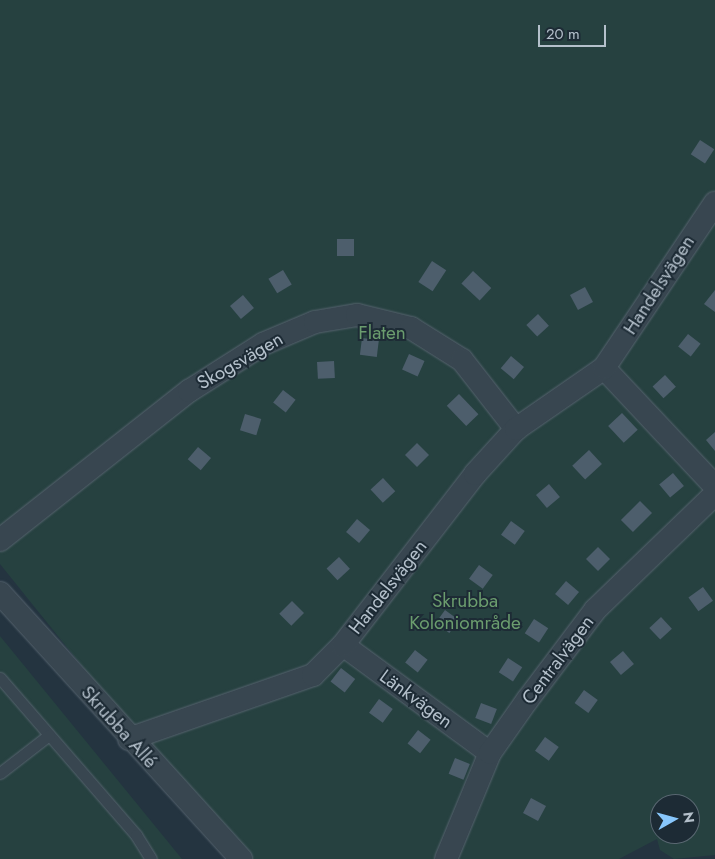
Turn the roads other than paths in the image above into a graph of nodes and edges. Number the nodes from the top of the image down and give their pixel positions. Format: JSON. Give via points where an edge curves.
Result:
{"nodes":[{"id":1,"x":715,"y":203,"type":"edge"},
{"id":2,"x":604,"y":368,"type":"junction"},
{"id":3,"x":516,"y":429,"type":"junction"},
{"id":4,"x":715,"y":486,"type":"edge"},
{"id":5,"x":715,"y":494,"type":"edge"},
{"id":6,"x":0,"y":540,"type":"edge"},
{"id":7,"x":0,"y":593,"type":"edge"},
{"id":8,"x":342,"y":645,"type":"junction"},
{"id":9,"x":0,"y":678,"type":"edge"},
{"id":10,"x":49,"y":735,"type":"junction"},
{"id":11,"x":129,"y":739,"type":"junction"},
{"id":12,"x":490,"y":753,"type":"junction"},
{"id":13,"x":0,"y":773,"type":"edge"},
{"id":14,"x":150,"y":859,"type":"edge"},
{"id":15,"x":241,"y":859,"type":"edge"},
{"id":16,"x":446,"y":859,"type":"edge"}],
"edges":[{"from":1,"to":2,"type":"street","name":"Handelsvägen"},
{"from":2,"to":3,"type":"street","name":"Handelsvägen"},
{"from":2,"to":4,"type":"street"},
{"from":3,"to":6,"type":"street","name":"Skogsvägen","via":[[462,360],[411,328],[358,315],[316,322],[263,344],[189,391]]},
{"from":3,"to":8,"type":"street","name":"Handelsvägen","via":[[475,474]]},
{"from":5,"to":12,"type":"street","name":"Centralvägen","via":[[595,610]]},
{"from":7,"to":11,"type":"street","name":"Skrubba Allé"},
{"from":8,"to":11,"type":"street","name":"Handelsvägen","via":[[313,675]]},
{"from":8,"to":12,"type":"street","name":"Länkvägen"},
{"from":9,"to":10,"type":"lane"},
{"from":10,"to":13,"type":"lane"},
{"from":10,"to":14,"type":"lane","via":[[136,835]]},
{"from":11,"to":15,"type":"street","name":"Skrubba Allé"},
{"from":12,"to":16,"type":"street","name":"Centralvägen"}]}
